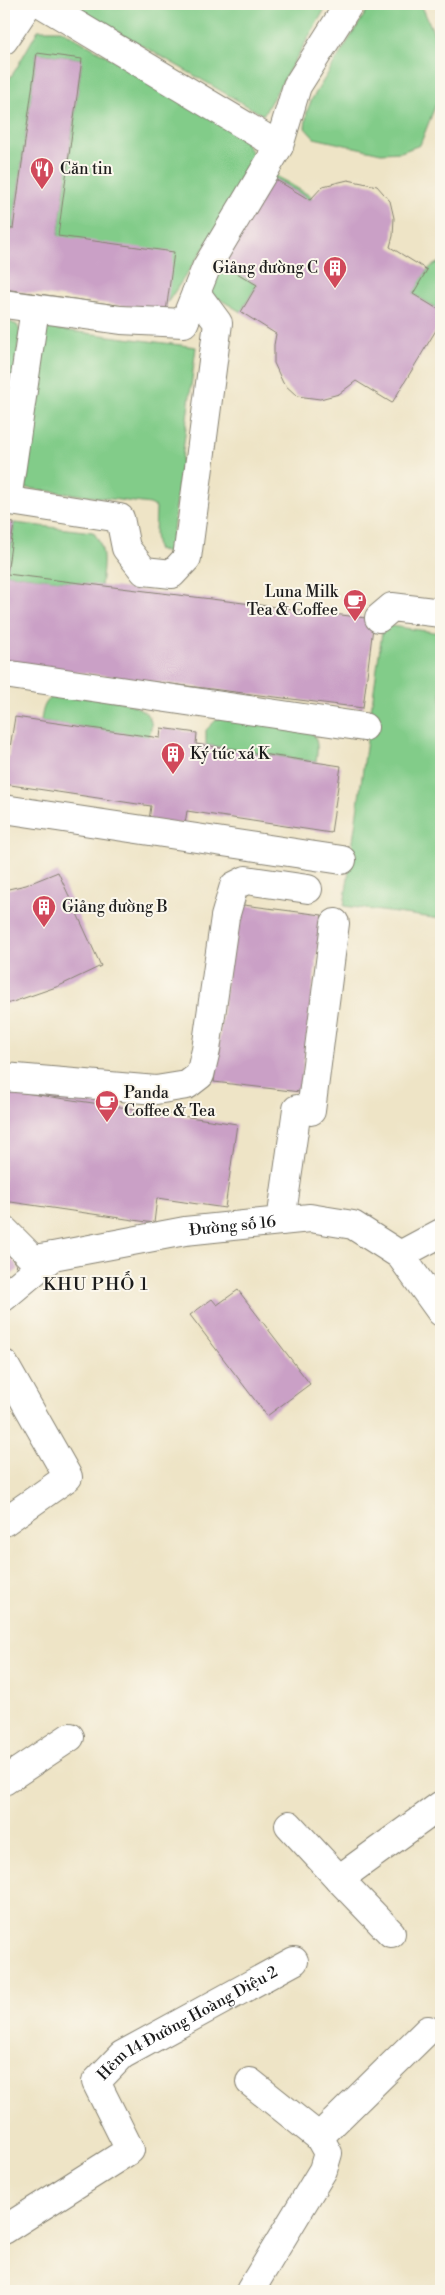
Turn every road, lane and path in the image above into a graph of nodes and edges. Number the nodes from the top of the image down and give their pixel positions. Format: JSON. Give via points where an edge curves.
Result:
{"nodes":[{"id":1,"x":28,"y":4,"type":"edge"},
{"id":2,"x":42,"y":4,"type":"edge"},
{"id":3,"x":349,"y":4,"type":"edge"},
{"id":4,"x":4,"y":40,"type":"edge"},
{"id":5,"x":279,"y":146,"type":"junction"},
{"id":6,"x":196,"y":294,"type":"junction"},
{"id":7,"x":4,"y":304,"type":"edge"},
{"id":8,"x":35,"y":308,"type":"junction"},
{"id":9,"x":5,"y":500,"type":"edge"},
{"id":10,"x":441,"y":614,"type":"edge"},
{"id":11,"x":379,"y":618,"type":"dead end"},
{"id":12,"x":4,"y":674,"type":"edge"},
{"id":13,"x":364,"y":727,"type":"dead end"},
{"id":14,"x":4,"y":809,"type":"edge"},
{"id":15,"x":342,"y":860,"type":"dead end"},
{"id":16,"x":308,"y":889,"type":"dead end"},
{"id":17,"x":335,"y":923,"type":"dead end"},
{"id":18,"x":4,"y":1077,"type":"edge"},
{"id":19,"x":281,"y":1221,"type":"junction"},
{"id":20,"x":4,"y":1230,"type":"edge"},
{"id":21,"x":441,"y":1233,"type":"edge"},
{"id":22,"x":400,"y":1255,"type":"junction"},
{"id":23,"x":54,"y":1256,"type":"junction"},
{"id":24,"x":4,"y":1297,"type":"edge"},
{"id":25,"x":441,"y":1312,"type":"edge"},
{"id":26,"x":4,"y":1364,"type":"edge"},
{"id":27,"x":4,"y":1522,"type":"edge"},
{"id":28,"x":70,"y":1737,"type":"dead end"},
{"id":29,"x":4,"y":1781,"type":"edge"},
{"id":30,"x":441,"y":1805,"type":"edge"},
{"id":31,"x":290,"y":1825,"type":"dead end"},
{"id":32,"x":339,"y":1879,"type":"junction"},
{"id":33,"x":391,"y":1933,"type":"dead end"},
{"id":34,"x":294,"y":1961,"type":"dead end"},
{"id":35,"x":428,"y":2030,"type":"dead end"},
{"id":36,"x":250,"y":2082,"type":"dead end"},
{"id":37,"x":319,"y":2137,"type":"junction"},
{"id":38,"x":4,"y":2230,"type":"edge"},
{"id":39,"x":250,"y":2291,"type":"edge"}],
"edges":[{"from":1,"to":4,"type":"street"},
{"from":2,"to":5,"type":"street"},
{"from":3,"to":5,"type":"street","via":[[297,86]]},
{"from":5,"to":6,"type":"street","via":[[206,268]]},
{"from":6,"to":8,"type":"street","via":[[184,323],[121,320]]},
{"from":6,"to":9,"type":"street","via":[[218,323],[187,558],[172,574],[144,571],[126,548],[120,518]]},
{"from":7,"to":8,"type":"street"},
{"from":8,"to":9,"type":"street"},
{"from":10,"to":11,"type":"street","via":[[392,607]]},
{"from":12,"to":13,"type":"street"},
{"from":14,"to":15,"type":"street"},
{"from":16,"to":18,"type":"street","via":[[246,880],[234,886],[225,917],[206,1050],[200,1075],[187,1085],[156,1090]]},
{"from":17,"to":19,"type":"street","via":[[311,1111],[298,1109]]},
{"from":19,"to":22,"type":"street","name":"Đường số 16","via":[[310,1218],[353,1225]]},
{"from":19,"to":23,"type":"street","name":"Đường số 16","via":[[185,1231]]},
{"from":20,"to":23,"type":"street","via":[[34,1259]]},
{"from":21,"to":22,"type":"street"},
{"from":22,"to":25,"type":"street","name":"Đường số 16"},
{"from":23,"to":24,"type":"street","name":"Đường số 16"},
{"from":26,"to":27,"type":"street","via":[[68,1477]]},
{"from":28,"to":29,"type":"street"},
{"from":30,"to":32,"type":"street"},
{"from":31,"to":32,"type":"street"},
{"from":32,"to":33,"type":"street"},
{"from":34,"to":38,"type":"street","name":"Hẻm 14 Đường Hoàng Diệu 2","via":[[122,2055],[96,2082],[130,2150]]},
{"from":35,"to":37,"type":"street"},
{"from":36,"to":37,"type":"street"},
{"from":37,"to":39,"type":"street","via":[[328,2153],[324,2170]]}]}
